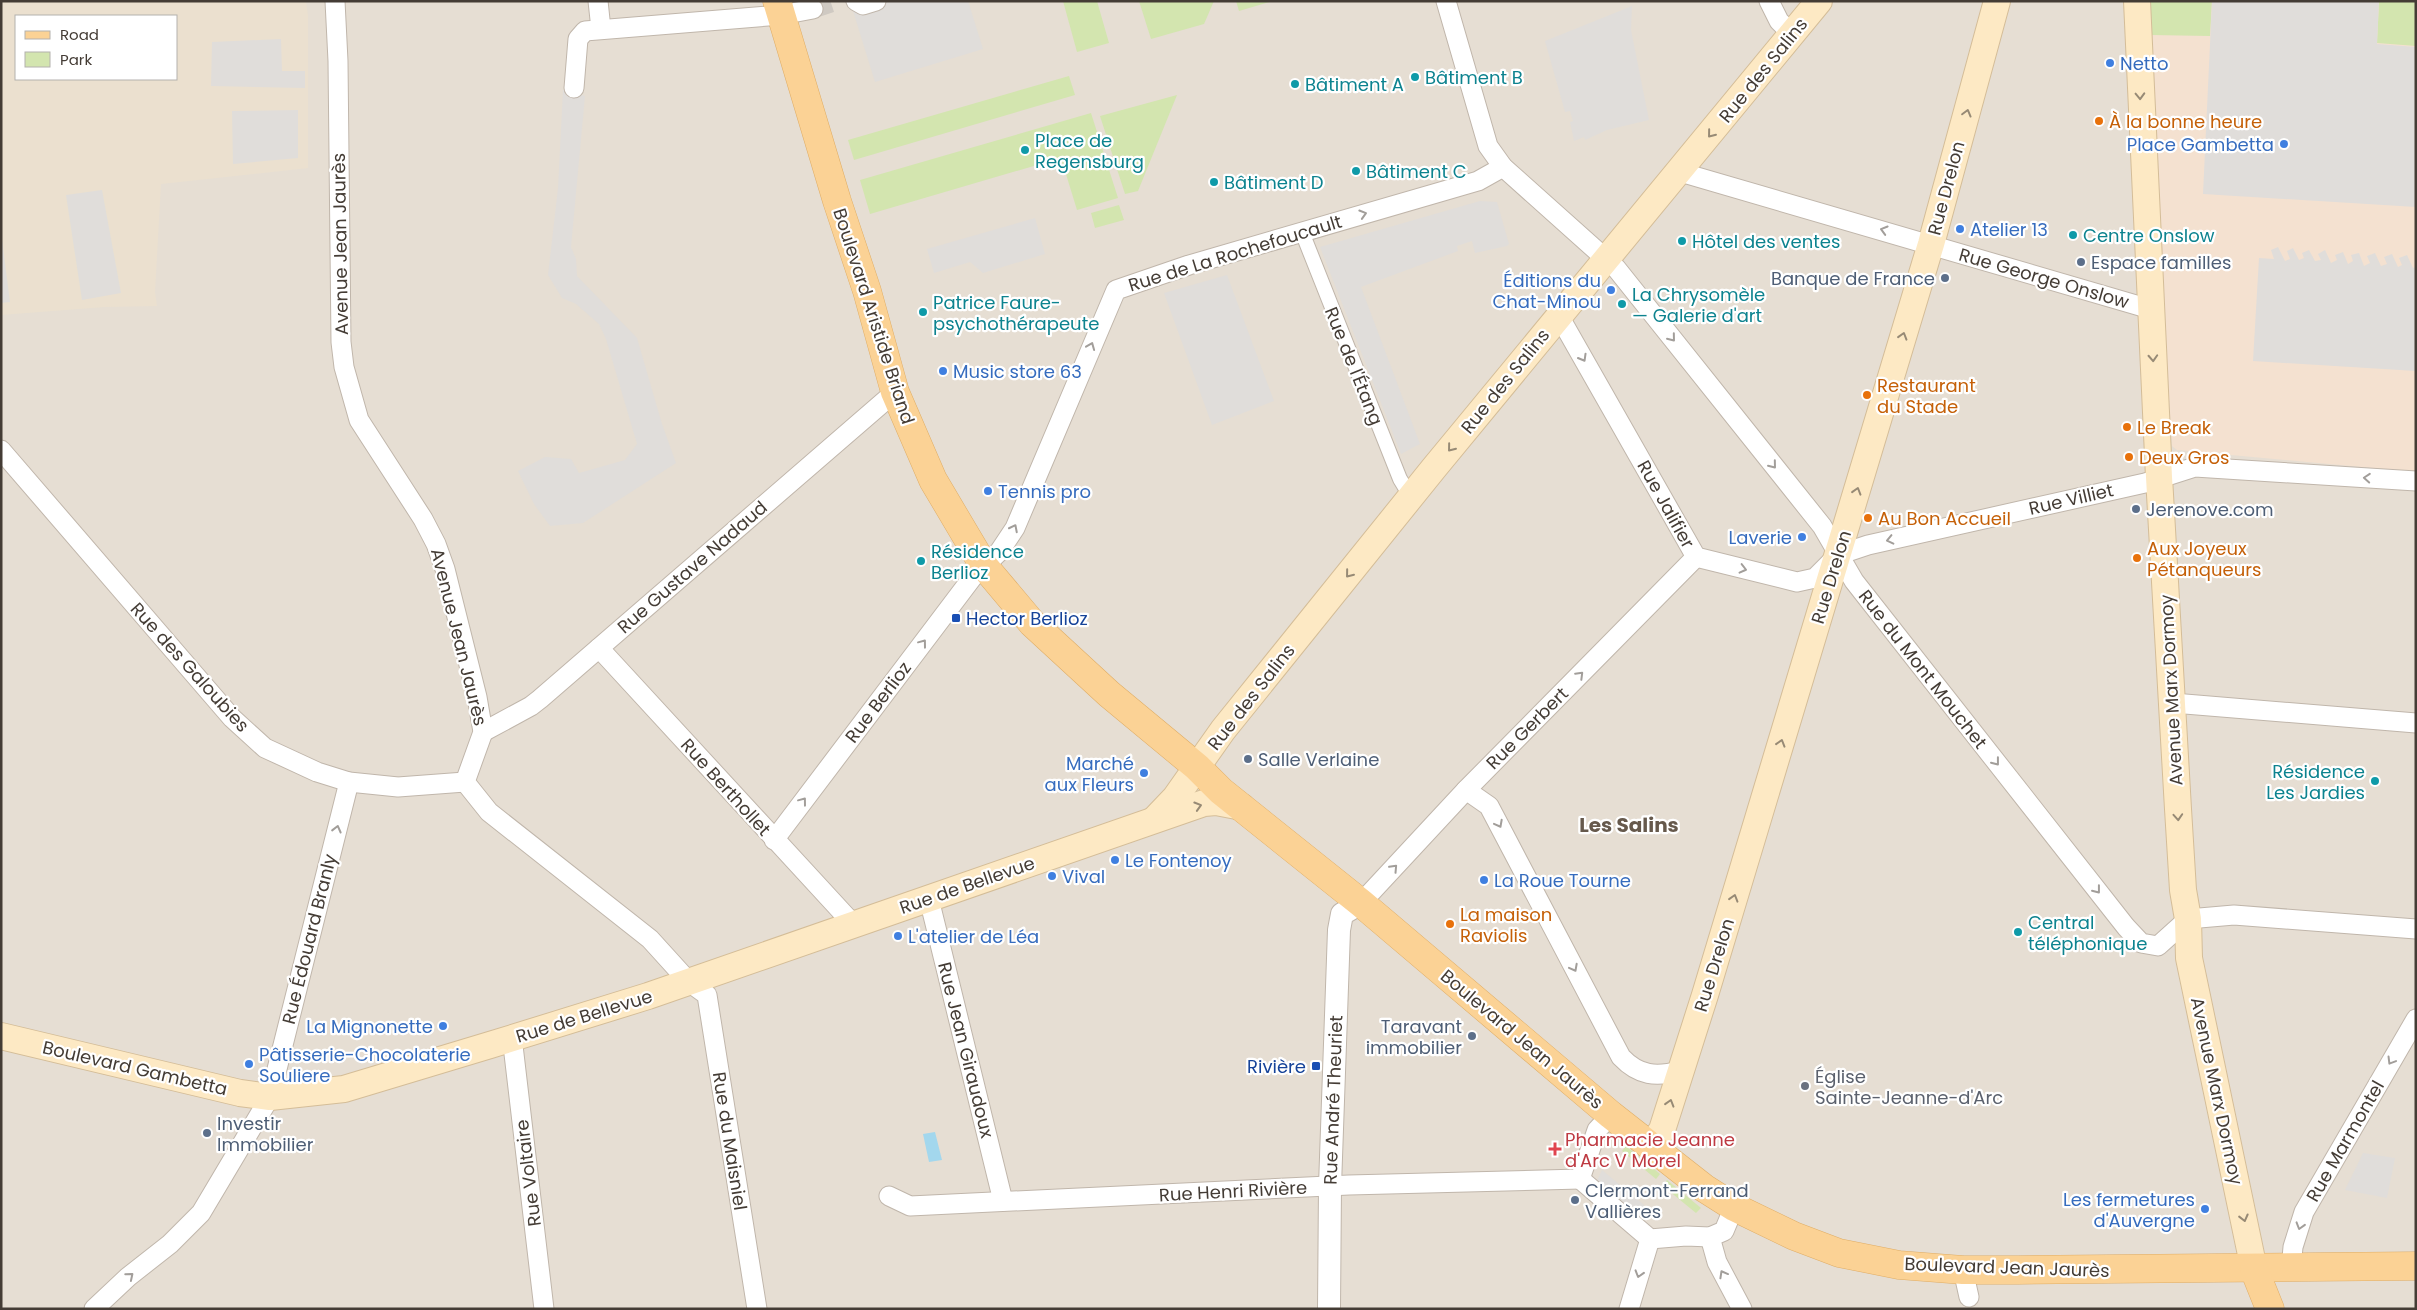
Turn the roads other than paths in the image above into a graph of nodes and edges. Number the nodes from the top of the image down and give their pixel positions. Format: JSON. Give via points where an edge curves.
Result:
{"nodes":[{"id":1,"x":334,"y":1,"type":"edge"},
{"id":2,"x":598,"y":1,"type":"edge"},
{"id":3,"x":856,"y":1,"type":"edge"},
{"id":4,"x":876,"y":1,"type":"edge"},
{"id":5,"x":1446,"y":1,"type":"edge"},
{"id":6,"x":1769,"y":1,"type":"edge"},
{"id":7,"x":1819,"y":1,"type":"edge"},
{"id":8,"x":1997,"y":1,"type":"edge"},
{"id":9,"x":2137,"y":1,"type":"edge"},
{"id":10,"x":779,"y":8,"type":"edge"},
{"id":11,"x":813,"y":9,"type":"tunnel mouth"},
{"id":12,"x":601,"y":29,"type":"junction"},
{"id":13,"x":1792,"y":34,"type":"junction"},
{"id":14,"x":574,"y":88,"type":"dead end"},
{"id":15,"x":1504,"y":167,"type":"junction"},
{"id":16,"x":1680,"y":172,"type":"junction"},
{"id":17,"x":1302,"y":232,"type":"junction"},
{"id":18,"x":1931,"y":244,"type":"junction"},
{"id":19,"x":1608,"y":259,"type":"junction"},
{"id":20,"x":2150,"y":309,"type":"junction"},
{"id":21,"x":1559,"y":316,"type":"junction"},
{"id":22,"x":894,"y":392,"type":"junction"},
{"id":23,"x":1,"y":450,"type":"edge"},
{"id":24,"x":2159,"y":477,"type":"junction"},
{"id":25,"x":2416,"y":481,"type":"edge"},
{"id":26,"x":1411,"y":497,"type":"junction"},
{"id":27,"x":1838,"y":555,"type":"junction"},
{"id":28,"x":1696,"y":557,"type":"junction"},
{"id":29,"x":984,"y":566,"type":"junction"},
{"id":30,"x":600,"y":648,"type":"junction"},
{"id":31,"x":2173,"y":703,"type":"junction"},
{"id":32,"x":2416,"y":723,"type":"edge"},
{"id":33,"x":484,"y":732,"type":"junction"},
{"id":34,"x":1197,"y":767,"type":"junction"},
{"id":35,"x":349,"y":782,"type":"junction"},
{"id":36,"x":465,"y":782,"type":"junction"},
{"id":37,"x":1466,"y":790,"type":"junction"},
{"id":38,"x":1242,"y":806,"type":"junction"},
{"id":39,"x":1155,"y":819,"type":"junction"},
{"id":40,"x":774,"y":840,"type":"junction"},
{"id":41,"x":929,"y":899,"type":"junction"},
{"id":42,"x":1361,"y":903,"type":"junction"},
{"id":43,"x":2188,"y":918,"type":"junction"},
{"id":44,"x":854,"y":925,"type":"junction"},
{"id":45,"x":2416,"y":929,"type":"edge"},
{"id":46,"x":2158,"y":946,"type":"junction"},
{"id":47,"x":2189,"y":958,"type":"junction"},
{"id":48,"x":689,"y":982,"type":"junction"},
{"id":49,"x":2416,"y":1019,"type":"edge"},
{"id":50,"x":1,"y":1036,"type":"edge"},
{"id":51,"x":512,"y":1037,"type":"junction"},
{"id":52,"x":1680,"y":1070,"type":"junction"},
{"id":53,"x":270,"y":1097,"type":"junction"},
{"id":54,"x":1611,"y":1115,"type":"junction"},
{"id":55,"x":1650,"y":1147,"type":"junction"},
{"id":56,"x":1580,"y":1179,"type":"junction"},
{"id":57,"x":1330,"y":1186,"type":"junction"},
{"id":58,"x":889,"y":1196,"type":"dead end"},
{"id":59,"x":1003,"y":1201,"type":"junction"},
{"id":60,"x":1734,"y":1207,"type":"junction"},
{"id":61,"x":1710,"y":1237,"type":"junction"},
{"id":62,"x":1650,"y":1239,"type":"junction"},
{"id":63,"x":2416,"y":1266,"type":"edge"},
{"id":64,"x":2254,"y":1269,"type":"junction"},
{"id":65,"x":2291,"y":1269,"type":"junction"},
{"id":66,"x":1963,"y":1270,"type":"junction"},
{"id":67,"x":1969,"y":1297,"type":"dead end"},
{"id":68,"x":94,"y":1309,"type":"edge"},
{"id":69,"x":544,"y":1309,"type":"edge"},
{"id":70,"x":757,"y":1309,"type":"edge"},
{"id":71,"x":1329,"y":1309,"type":"edge"},
{"id":72,"x":1629,"y":1309,"type":"edge"},
{"id":73,"x":1742,"y":1309,"type":"edge"},
{"id":74,"x":2270,"y":1309,"type":"edge"},
{"id":75,"x":2279,"y":1309,"type":"edge"}],
"edges":[{"from":1,"to":33,"type":"street","name":"Avenue Jean Jaurès","via":[[344,367],[360,420],[424,519],[436,544]]},
{"from":2,"to":12,"type":"street"},
{"from":3,"to":4,"type":"street","via":[[863,5]]},
{"from":5,"to":15,"type":"street","name":"Rue du Mont Mouchet","via":[[1488,146]]},
{"from":6,"to":13,"type":"street","via":[[1779,21]]},
{"from":7,"to":13,"type":"main road","name":"Rue des Salins"},
{"from":18,"to":8,"type":"main road","name":"Rue Drelon","one_way":true},
{"from":9,"to":20,"type":"main road","name":"Avenue Marx Dormoy","one_way":true},
{"from":10,"to":11,"type":"street"},
{"from":10,"to":12,"type":"street"},
{"from":10,"to":22,"type":"main road","name":"Boulevard Aristide Briand","via":[[836,201],[867,291]]},
{"from":12,"to":14,"type":"street","via":[[585,31],[578,39]]},
{"from":13,"to":16,"type":"main road","name":"Rue des Salins","one_way":true},
{"from":17,"to":15,"type":"street","name":"Rue de La Rochefoucault","one_way":true,"via":[[1478,181]]},
{"from":15,"to":19,"type":"street","name":"Rue du Mont Mouchet"},
{"from":18,"to":16,"type":"street","name":"Rue George Onslow","one_way":true},
{"from":16,"to":19,"type":"main road","name":"Rue des Salins"},
{"from":17,"to":26,"type":"street","name":"Rue de l'Étang","via":[[1400,479]]},
{"from":29,"to":17,"type":"street","name":"Rue de La Rochefoucault","one_way":true,"via":[[999,552],[1014,528],[1116,290]]},
{"from":18,"to":20,"type":"street","name":"Rue George Onslow"},
{"from":27,"to":18,"type":"main road","name":"Rue Drelon","one_way":true},
{"from":19,"to":21,"type":"main road","name":"Rue des Salins"},
{"from":19,"to":27,"type":"street","name":"Rue du Mont Mouchet","one_way":true,"via":[[1822,526]]},
{"from":20,"to":24,"type":"main road","name":"Avenue Marx Dormoy","one_way":true},
{"from":21,"to":26,"type":"main road","name":"Rue des Salins","one_way":true},
{"from":21,"to":28,"type":"street","name":"Rue Jalifier","one_way":true},
{"from":22,"to":29,"type":"main road","name":"Boulevard Aristide Briand","via":[[933,480]]},
{"from":22,"to":30,"type":"street","name":"Rue Gustave Nadaud"},
{"from":23,"to":35,"type":"street","name":"Rue des Galoubies","via":[[232,718],[266,748],[317,772]]},
{"from":25,"to":24,"type":"street","name":"Rue Villiet","one_way":true,"via":[[2195,467]]},
{"from":24,"to":27,"type":"street","name":"Rue Villiet","one_way":true,"via":[[2145,483],[1868,544]]},
{"from":24,"to":31,"type":"main road","name":"Avenue Marx Dormoy"},
{"from":26,"to":34,"type":"main road","name":"Rue des Salins","one_way":true,"via":[[1223,730]]},
{"from":28,"to":27,"type":"street","name":"Rue Jalifier","one_way":true,"via":[[1797,582],[1815,578]]},
{"from":27,"to":46,"type":"street","name":"Rue du Mont Mouchet","one_way":true,"via":[[1854,581],[2126,927],[2141,943]]},
{"from":52,"to":27,"type":"main road","name":"Rue Drelon","one_way":true},
{"from":37,"to":28,"type":"street","name":"Rue Gerbert","one_way":true},
{"from":29,"to":34,"type":"main road","name":"Boulevard Aristide Briand","via":[[1053,644]]},
{"from":40,"to":29,"type":"street","name":"Rue Berlioz","one_way":true},
{"from":30,"to":33,"type":"street","name":"Rue Gustave Nadaud","via":[[531,706]]},
{"from":30,"to":40,"type":"street","name":"Rue Berthollet"},
{"from":31,"to":32,"type":"street"},
{"from":31,"to":43,"type":"main road","name":"Avenue Marx Dormoy","one_way":true,"via":[[2183,890]]},
{"from":33,"to":36,"type":"street","name":"Avenue Jean Jaurès"},
{"from":34,"to":38,"type":"main road","name":"Boulevard Jean Jaurès"},
{"from":34,"to":39,"type":"main road","name":"Rue de Bellevue"},
{"from":35,"to":36,"type":"street","name":"Rue des Galoubies","via":[[398,787]]},
{"from":53,"to":35,"type":"street","name":"Rue Édouard Branly","one_way":true},
{"from":36,"to":48,"type":"street","via":[[489,812],[650,939]]},
{"from":42,"to":37,"type":"street","name":"Rue Gerbert","one_way":true},
{"from":37,"to":52,"type":"street","one_way":true,"via":[[1489,806],[1621,1057],[1645,1074]]},
{"from":39,"to":38,"type":"main road","name":"Rue de Bellevue","one_way":true,"via":[[1204,803]]},
{"from":38,"to":42,"type":"main road","name":"Boulevard Jean Jaurès"},
{"from":39,"to":41,"type":"main road","name":"Rue de Bellevue"},
{"from":40,"to":44,"type":"street","name":"Rue Berthollet"},
{"from":41,"to":44,"type":"main road","name":"Rue de Bellevue"},
{"from":41,"to":59,"type":"street","name":"Rue Jean Giraudoux"},
{"from":42,"to":54,"type":"main road","name":"Boulevard Jean Jaurès"},
{"from":42,"to":57,"type":"street","name":"Rue André Theuriet","via":[[1342,914],[1339,930]]},
{"from":43,"to":45,"type":"street","via":[[2234,915]]},
{"from":43,"to":46,"type":"street"},
{"from":43,"to":47,"type":"main road","name":"Avenue Marx Dormoy"},
{"from":44,"to":48,"type":"main road","name":"Rue de Bellevue"},
{"from":46,"to":47,"type":"street","name":"Rue du Mont Mouchet"},
{"from":47,"to":64,"type":"main road","name":"Avenue Marx Dormoy","one_way":true},
{"from":48,"to":51,"type":"main road","name":"Rue de Bellevue"},
{"from":48,"to":70,"type":"street","name":"Rue du Maisniel","via":[[707,995]]},
{"from":49,"to":65,"type":"street","name":"Rue Marmontel","one_way":true,"via":[[2304,1212],[2293,1247]]},
{"from":50,"to":53,"type":"main road","name":"Boulevard Gambetta","via":[[240,1093]]},
{"from":51,"to":53,"type":"main road","name":"Rue de Bellevue","via":[[344,1089]]},
{"from":51,"to":69,"type":"street","name":"Rue Voltaire"},
{"from":55,"to":52,"type":"main road","name":"Rue Drelon","one_way":true,"via":[[1662,1130]]},
{"from":68,"to":53,"type":"street","one_way":true,"via":[[201,1213]]},
{"from":54,"to":55,"type":"main road","name":"Boulevard Jean Jaurès"},
{"from":54,"to":56,"type":"street","via":[[1597,1130]]},
{"from":55,"to":60,"type":"main road","name":"Boulevard Jean Jaurès"},
{"from":56,"to":57,"type":"street","name":"Rue Henri Rivière"},
{"from":56,"to":62,"type":"street"},
{"from":57,"to":59,"type":"street","name":"Rue Henri Rivière"},
{"from":57,"to":71,"type":"street","name":"Rue André Theuriet"},
{"from":58,"to":59,"type":"street","name":"Rue Henri Rivière","via":[[910,1206]]},
{"from":60,"to":61,"type":"street","via":[[1724,1231]]},
{"from":60,"to":66,"type":"main road","name":"Boulevard Jean Jaurès","via":[[1794,1236],[1839,1252],[1899,1264]]},
{"from":61,"to":62,"type":"street"},
{"from":73,"to":61,"type":"street","one_way":true,"via":[[1717,1262]]},
{"from":62,"to":72,"type":"street","one_way":true},
{"from":63,"to":65,"type":"main road","name":"Boulevard Jean Jaurès"},
{"from":64,"to":65,"type":"main road","name":"Boulevard Jean Jaurès"},
{"from":64,"to":66,"type":"main road","name":"Boulevard Jean Jaurès"},
{"from":64,"to":74,"type":"main road","name":"Avenue Marx Dormoy"},
{"from":65,"to":75,"type":"main road"},
{"from":66,"to":67,"type":"street"}]}
